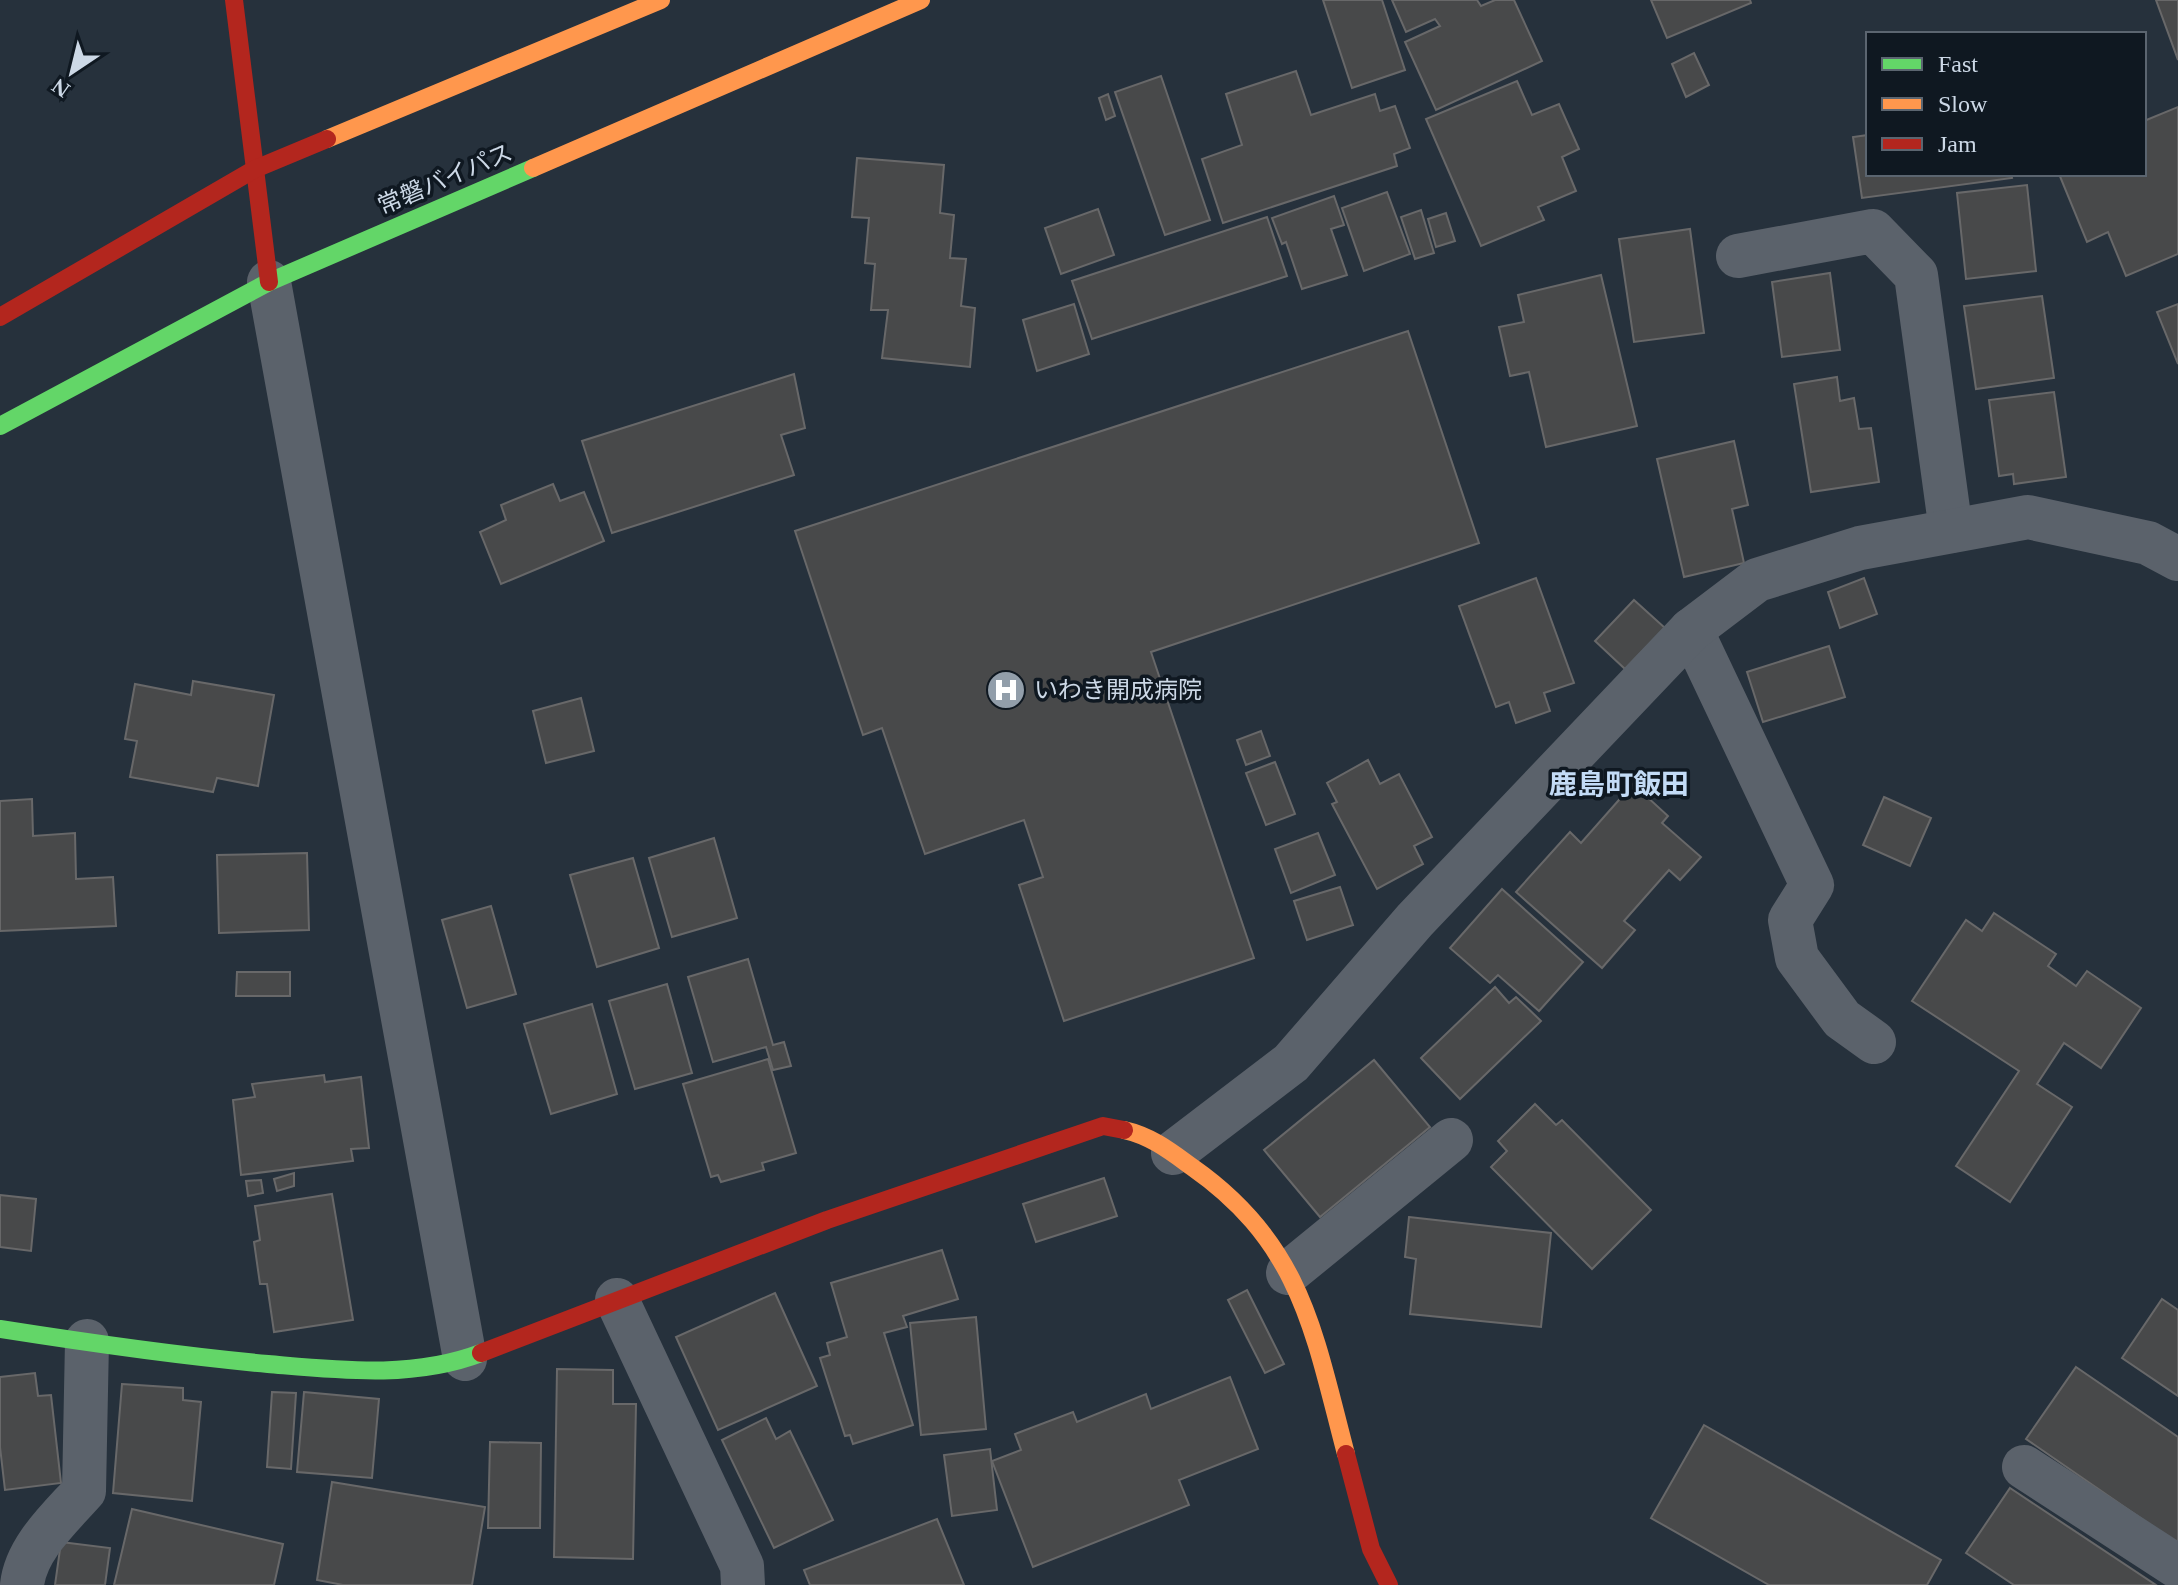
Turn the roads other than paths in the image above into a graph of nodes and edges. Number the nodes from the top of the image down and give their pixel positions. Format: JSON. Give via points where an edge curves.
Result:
{"nodes":[{"id":1,"x":234,"y":0,"type":"edge"},
{"id":2,"x":661,"y":0,"type":"edge"},
{"id":3,"x":921,"y":0,"type":"edge"},
{"id":4,"x":255,"y":169,"type":"junction"},
{"id":5,"x":1738,"y":256,"type":"dead end"},
{"id":6,"x":269,"y":282,"type":"junction"},
{"id":7,"x":0,"y":317,"type":"edge"},
{"id":8,"x":0,"y":426,"type":"edge"},
{"id":9,"x":1951,"y":531,"type":"junction"},
{"id":10,"x":2178,"y":559,"type":"edge"},
{"id":11,"x":1691,"y":630,"type":"junction"},
{"id":12,"x":1874,"y":1042,"type":"dead end"},
{"id":13,"x":1451,"y":1140,"type":"dead end"},
{"id":14,"x":1173,"y":1153,"type":"junction"},
{"id":15,"x":1288,"y":1273,"type":"junction"},
{"id":16,"x":617,"y":1300,"type":"junction"},
{"id":17,"x":0,"y":1329,"type":"edge"},
{"id":18,"x":87,"y":1341,"type":"junction"},
{"id":19,"x":465,"y":1359,"type":"junction"},
{"id":20,"x":2024,"y":1467,"type":"dead end"},
{"id":21,"x":2178,"y":1567,"type":"edge"},
{"id":22,"x":22,"y":1585,"type":"edge"},
{"id":23,"x":743,"y":1585,"type":"edge"},
{"id":24,"x":1389,"y":1585,"type":"edge"}],
"edges":[{"from":1,"to":4,"type":"main road"},
{"from":2,"to":4,"type":"main road"},
{"from":3,"to":6,"type":"main road","name":"常磐バイパス"},
{"from":4,"to":6,"type":"main road"},
{"from":4,"to":7,"type":"main road"},
{"from":5,"to":9,"type":"street","via":[[1873,231],[1916,275]]},
{"from":6,"to":8,"type":"main road","name":"常磐バイパス"},
{"from":6,"to":19,"type":"street"},
{"from":9,"to":10,"type":"street","via":[[2028,517],[2148,543]]},
{"from":9,"to":11,"type":"street","via":[[1860,548],[1757,580]]},
{"from":11,"to":12,"type":"street","via":[[1812,885],[1790,920],[1797,958],[1842,1019]]},
{"from":11,"to":14,"type":"street","via":[[1415,920],[1291,1063]]},
{"from":13,"to":15,"type":"street"},
{"from":14,"to":15,"type":"main road","via":[[1264,1230]]},
{"from":14,"to":16,"type":"main road","via":[[1147,1135],[1103,1126],[827,1220]]},
{"from":15,"to":24,"type":"main road","via":[[1308,1310],[1371,1549]]},
{"from":16,"to":19,"type":"main road"},
{"from":16,"to":23,"type":"street","via":[[742,1566]]},
{"from":17,"to":18,"type":"main road"},
{"from":18,"to":19,"type":"main road","via":[[168,1355],[371,1373]]},
{"from":18,"to":22,"type":"street","via":[[84,1491],[42,1539],[23,1570]]},
{"from":20,"to":21,"type":"street"}]}
